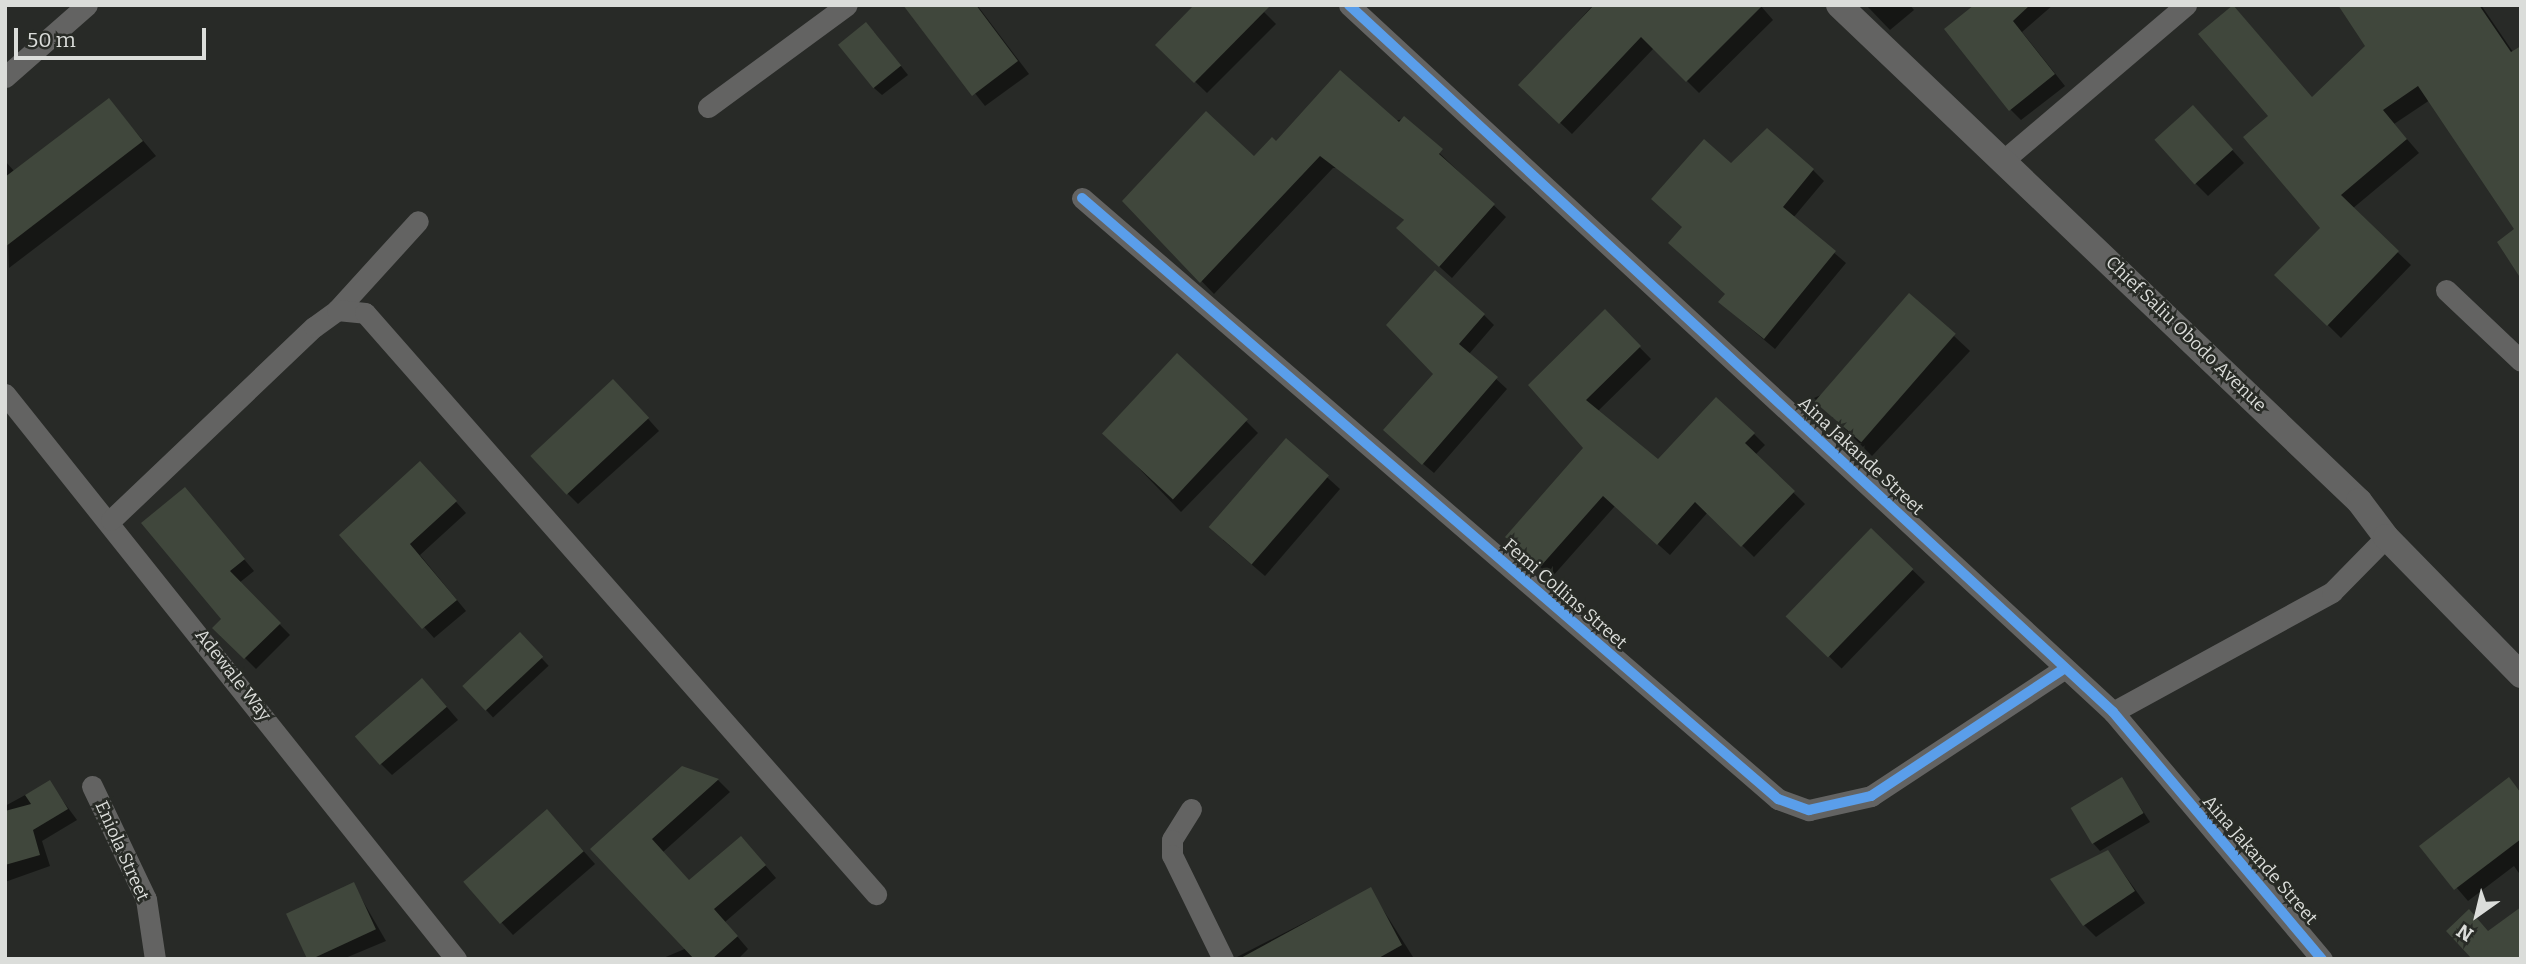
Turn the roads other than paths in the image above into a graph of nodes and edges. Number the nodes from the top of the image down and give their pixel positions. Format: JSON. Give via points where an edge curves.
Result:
{"nodes":[{"id":1,"x":87,"y":5,"type":"edge"},
{"id":2,"x":847,"y":5,"type":"edge"},
{"id":3,"x":1349,"y":5,"type":"edge"},
{"id":4,"x":1839,"y":5,"type":"edge"},
{"id":5,"x":2186,"y":5,"type":"edge"},
{"id":6,"x":5,"y":77,"type":"edge"},
{"id":7,"x":708,"y":107,"type":"dead end"},
{"id":8,"x":2005,"y":159,"type":"junction"},
{"id":9,"x":1082,"y":198,"type":"dead end"},
{"id":10,"x":418,"y":221,"type":"dead end"},
{"id":11,"x":2446,"y":290,"type":"dead end"},
{"id":12,"x":337,"y":310,"type":"junction"},
{"id":13,"x":2521,"y":361,"type":"edge"},
{"id":14,"x":5,"y":394,"type":"edge"},
{"id":15,"x":111,"y":520,"type":"junction"},
{"id":16,"x":2386,"y":537,"type":"junction"},
{"id":17,"x":2065,"y":668,"type":"junction"},
{"id":18,"x":2521,"y":675,"type":"edge"},
{"id":19,"x":2113,"y":712,"type":"junction"},
{"id":20,"x":92,"y":786,"type":"dead end"},
{"id":21,"x":1191,"y":809,"type":"dead end"},
{"id":22,"x":876,"y":894,"type":"dead end"},
{"id":23,"x":155,"y":959,"type":"edge"},
{"id":24,"x":456,"y":959,"type":"edge"},
{"id":25,"x":1223,"y":959,"type":"edge"},
{"id":26,"x":2322,"y":959,"type":"edge"}],
"edges":[{"from":1,"to":6,"type":"street"},
{"from":2,"to":7,"type":"street"},
{"from":3,"to":17,"type":"street","name":"Aina Jakande Street"},
{"from":4,"to":8,"type":"street","name":"Chief Saliu Obodo Avenue"},
{"from":5,"to":8,"type":"street"},
{"from":8,"to":16,"type":"street","name":"Chief Saliu Obodo Avenue","via":[[2359,501]]},
{"from":9,"to":17,"type":"street","name":"Femi Collins Street","via":[[1778,799],[1809,810],[1871,796]]},
{"from":10,"to":12,"type":"street"},
{"from":11,"to":13,"type":"street"},
{"from":12,"to":15,"type":"street"},
{"from":12,"to":22,"type":"street","via":[[365,313]]},
{"from":14,"to":15,"type":"street","name":"Adewale Way"},
{"from":15,"to":24,"type":"street","name":"Adewale Way"},
{"from":16,"to":18,"type":"street","name":"Chief Saliu Obodo Avenue"},
{"from":16,"to":19,"type":"street","via":[[2332,592]]},
{"from":17,"to":19,"type":"street","name":"Aina Jakande Street"},
{"from":19,"to":26,"type":"street","name":"Aina Jakande Street"},
{"from":20,"to":23,"type":"street","name":"Eniola Street","via":[[146,899]]},
{"from":21,"to":25,"type":"street","via":[[1172,840],[1172,855]]}]}
